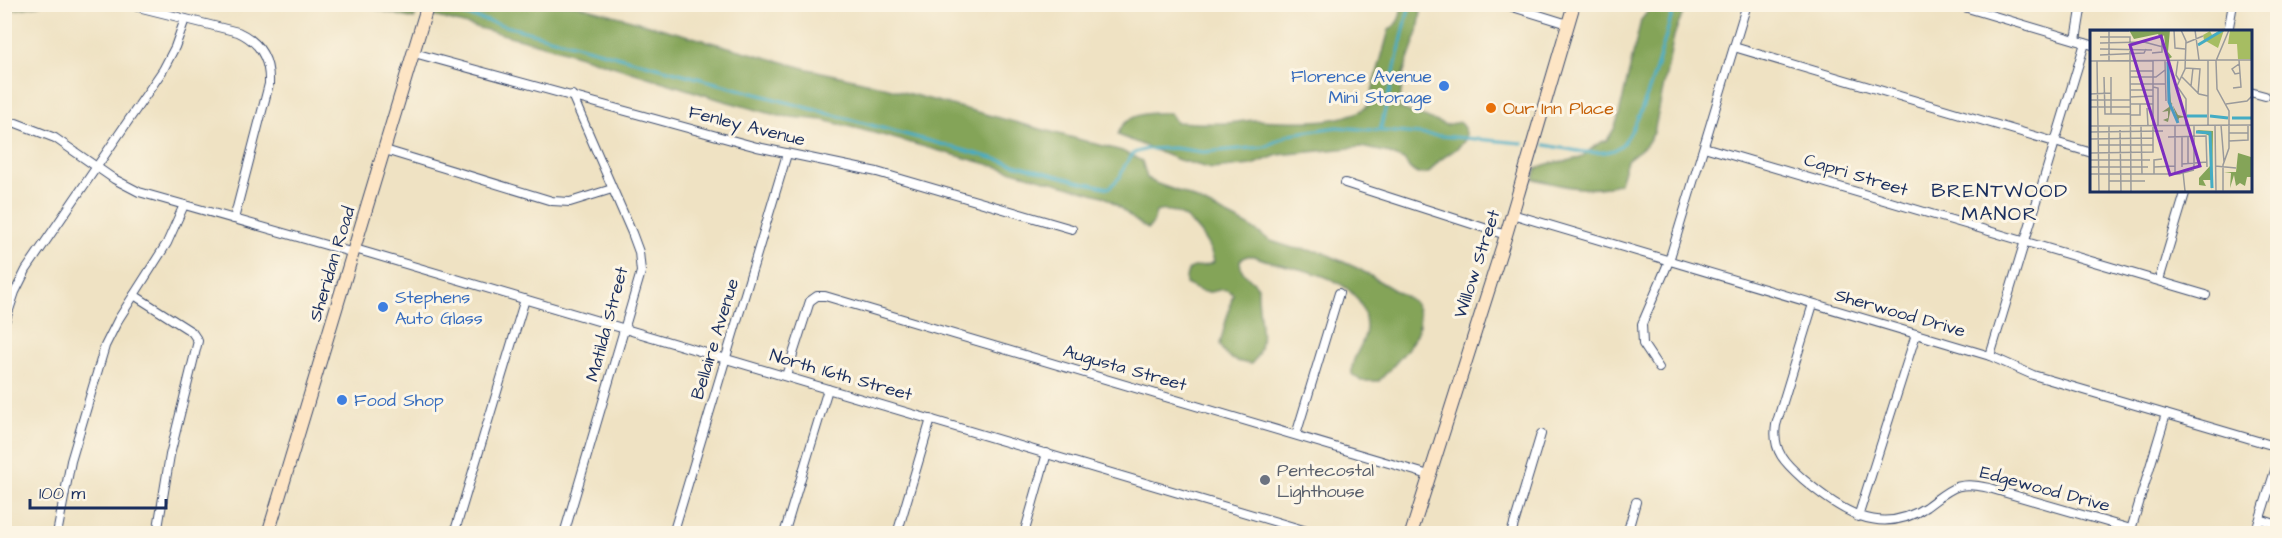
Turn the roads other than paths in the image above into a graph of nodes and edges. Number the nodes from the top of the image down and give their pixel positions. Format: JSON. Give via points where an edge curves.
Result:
{"nodes":[{"id":1,"x":126,"y":4,"type":"edge"},
{"id":2,"x":428,"y":4,"type":"edge"},
{"id":3,"x":1503,"y":4,"type":"edge"},
{"id":4,"x":1574,"y":4,"type":"edge"},
{"id":5,"x":1747,"y":4,"type":"edge"},
{"id":6,"x":1954,"y":4,"type":"edge"},
{"id":7,"x":2082,"y":4,"type":"edge"},
{"id":8,"x":2233,"y":4,"type":"edge"},
{"id":9,"x":184,"y":19,"type":"junction"},
{"id":10,"x":1568,"y":24,"type":"junction"},
{"id":11,"x":2228,"y":30,"type":"edge"},
{"id":12,"x":2084,"y":43,"type":"edge"},
{"id":13,"x":1734,"y":47,"type":"junction"},
{"id":14,"x":414,"y":53,"type":"junction"},
{"id":15,"x":2252,"y":93,"type":"edge"},
{"id":16,"x":572,"y":95,"type":"junction"},
{"id":17,"x":2265,"y":96,"type":"dead end"},
{"id":18,"x":16,"y":123,"type":"dead end"},
{"id":19,"x":2055,"y":142,"type":"junction"},
{"id":20,"x":1704,"y":147,"type":"junction"},
{"id":21,"x":385,"y":150,"type":"junction"},
{"id":22,"x":2090,"y":153,"type":"edge"},
{"id":23,"x":787,"y":154,"type":"junction"},
{"id":24,"x":96,"y":166,"type":"junction"},
{"id":25,"x":1346,"y":183,"type":"dead end"},
{"id":26,"x":612,"y":189,"type":"junction"},
{"id":27,"x":2185,"y":192,"type":"edge"},
{"id":28,"x":184,"y":205,"type":"junction"},
{"id":29,"x":1512,"y":214,"type":"junction"},
{"id":30,"x":234,"y":219,"type":"junction"},
{"id":31,"x":1072,"y":229,"type":"dead end"},
{"id":32,"x":1506,"y":235,"type":"junction"},
{"id":33,"x":2024,"y":242,"type":"junction"},
{"id":34,"x":355,"y":251,"type":"junction"},
{"id":35,"x":1669,"y":261,"type":"junction"},
{"id":36,"x":2159,"y":280,"type":"junction"},
{"id":37,"x":1339,"y":293,"type":"dead end"},
{"id":38,"x":134,"y":295,"type":"junction"},
{"id":39,"x":2206,"y":295,"type":"dead end"},
{"id":40,"x":525,"y":299,"type":"junction"},
{"id":41,"x":1813,"y":304,"type":"junction"},
{"id":42,"x":4,"y":325,"type":"edge"},
{"id":43,"x":626,"y":328,"type":"junction"},
{"id":44,"x":1916,"y":334,"type":"junction"},
{"id":45,"x":1990,"y":357,"type":"junction"},
{"id":46,"x":726,"y":359,"type":"junction"},
{"id":47,"x":1659,"y":368,"type":"dead end"},
{"id":48,"x":786,"y":376,"type":"junction"},
{"id":49,"x":828,"y":389,"type":"junction"},
{"id":50,"x":2166,"y":414,"type":"junction"},
{"id":51,"x":931,"y":419,"type":"junction"},
{"id":52,"x":1541,"y":434,"type":"dead end"},
{"id":53,"x":1296,"y":435,"type":"junction"},
{"id":54,"x":2277,"y":447,"type":"edge"},
{"id":55,"x":1047,"y":453,"type":"junction"},
{"id":56,"x":2277,"y":461,"type":"edge"},
{"id":57,"x":1429,"y":475,"type":"junction"},
{"id":58,"x":1636,"y":502,"type":"dead end"},
{"id":59,"x":1858,"y":517,"type":"junction"},
{"id":60,"x":2260,"y":519,"type":"junction"},
{"id":61,"x":2277,"y":525,"type":"edge"},
{"id":62,"x":2130,"y":532,"type":"edge"},
{"id":63,"x":57,"y":534,"type":"edge"},
{"id":64,"x":157,"y":534,"type":"edge"},
{"id":65,"x":268,"y":534,"type":"edge"},
{"id":66,"x":454,"y":534,"type":"edge"},
{"id":67,"x":564,"y":534,"type":"edge"},
{"id":68,"x":673,"y":534,"type":"edge"},
{"id":69,"x":784,"y":534,"type":"edge"},
{"id":70,"x":897,"y":534,"type":"edge"},
{"id":71,"x":1024,"y":534,"type":"edge"},
{"id":72,"x":1317,"y":534,"type":"edge"},
{"id":73,"x":1411,"y":534,"type":"edge"},
{"id":74,"x":1510,"y":534,"type":"edge"},
{"id":75,"x":1627,"y":534,"type":"edge"},
{"id":76,"x":2255,"y":534,"type":"edge"}],
"edges":[{"from":1,"to":9,"type":"street"},
{"from":2,"to":14,"type":"street","name":"Sheridan Road"},
{"from":3,"to":10,"type":"street"},
{"from":4,"to":10,"type":"street","name":"Willow Street"},
{"from":5,"to":13,"type":"street"},
{"from":6,"to":12,"type":"street"},
{"from":7,"to":12,"type":"street"},
{"from":8,"to":11,"type":"street"},
{"from":9,"to":24,"type":"street","via":[[163,70]]},
{"from":9,"to":30,"type":"street","via":[[247,37],[260,49],[269,70],[268,93]]},
{"from":10,"to":29,"type":"street","name":"Willow Street"},
{"from":12,"to":19,"type":"street"},
{"from":13,"to":19,"type":"street"},
{"from":13,"to":20,"type":"street"},
{"from":14,"to":16,"type":"street","name":"Fenley Avenue"},
{"from":14,"to":21,"type":"street","name":"Sheridan Road"},
{"from":15,"to":17,"type":"street"},
{"from":16,"to":23,"type":"street","name":"Fenley Avenue"},
{"from":16,"to":26,"type":"street","name":"Matilda Street"},
{"from":18,"to":24,"type":"street","name":"North 16th Street","via":[[55,138]]},
{"from":19,"to":22,"type":"street"},
{"from":19,"to":33,"type":"street"},
{"from":20,"to":33,"type":"street","name":"Capri Street"},
{"from":20,"to":35,"type":"street"},
{"from":21,"to":26,"type":"street","via":[[552,201],[576,201]]},
{"from":21,"to":34,"type":"street","name":"Sheridan Road"},
{"from":23,"to":31,"type":"street","name":"Fenley Avenue","via":[[870,170]]},
{"from":23,"to":46,"type":"street","name":"Bellaire Avenue"},
{"from":24,"to":28,"type":"street","name":"North 16th Street","via":[[127,187]]},
{"from":24,"to":42,"type":"street","via":[[21,279]]},
{"from":25,"to":32,"type":"street"},
{"from":26,"to":43,"type":"street","name":"Matilda Street","via":[[641,259],[639,283]]},
{"from":27,"to":36,"type":"street"},
{"from":28,"to":30,"type":"street","name":"North 16th Street"},
{"from":28,"to":38,"type":"street","via":[[167,243]]},
{"from":29,"to":32,"type":"street","name":"Willow Street"},
{"from":29,"to":35,"type":"street","name":"Sherwood Drive"},
{"from":30,"to":34,"type":"street","name":"North 16th Street"},
{"from":32,"to":57,"type":"street","name":"Willow Street"},
{"from":33,"to":36,"type":"street","name":"Capri Street"},
{"from":33,"to":45,"type":"street"},
{"from":34,"to":40,"type":"street","name":"North 16th Street"},
{"from":34,"to":65,"type":"street","name":"Sheridan Road"},
{"from":35,"to":41,"type":"street","name":"Sherwood Drive"},
{"from":35,"to":47,"type":"street","via":[[1641,329],[1643,344]]},
{"from":36,"to":39,"type":"street","name":"Capri Street"},
{"from":37,"to":53,"type":"street"},
{"from":38,"to":63,"type":"street","via":[[105,345],[71,461]]},
{"from":38,"to":64,"type":"street","via":[[197,337],[198,345],[170,455]]},
{"from":40,"to":43,"type":"street","name":"North 16th Street"},
{"from":40,"to":66,"type":"street"},
{"from":41,"to":44,"type":"street","name":"Sherwood Drive"},
{"from":41,"to":59,"type":"street","name":"Edgewood Drive","via":[[1776,425],[1776,446],[1783,460],[1815,489]]},
{"from":43,"to":46,"type":"street","name":"North 16th Street"},
{"from":43,"to":67,"type":"street","name":"Matilda Street"},
{"from":44,"to":45,"type":"street","name":"Sherwood Drive"},
{"from":44,"to":59,"type":"street"},
{"from":45,"to":50,"type":"street","name":"Sherwood Drive","via":[[2034,375]]},
{"from":46,"to":48,"type":"street","name":"North 16th Street"},
{"from":46,"to":68,"type":"street","name":"Bellaire Avenue"},
{"from":48,"to":49,"type":"street","name":"North 16th Street"},
{"from":48,"to":53,"type":"street","name":"Augusta Street","via":[[813,297],[825,296]]},
{"from":49,"to":51,"type":"street","name":"North 16th Street"},
{"from":49,"to":69,"type":"street"},
{"from":50,"to":54,"type":"street","name":"Sherwood Drive"},
{"from":50,"to":62,"type":"street"},
{"from":51,"to":55,"type":"street","name":"North 16th Street"},
{"from":51,"to":70,"type":"street"},
{"from":52,"to":74,"type":"street"},
{"from":53,"to":57,"type":"street","name":"Augusta Street"},
{"from":55,"to":71,"type":"street"},
{"from":55,"to":72,"type":"street","name":"North 16th Street"},
{"from":56,"to":60,"type":"street"},
{"from":57,"to":73,"type":"street","name":"Willow Street"},
{"from":58,"to":75,"type":"street"},
{"from":59,"to":62,"type":"street","name":"Edgewood Drive","via":[[1884,522],[1908,517],[1947,490],[1970,485]]},
{"from":60,"to":61,"type":"street"},
{"from":60,"to":76,"type":"street"}]}
